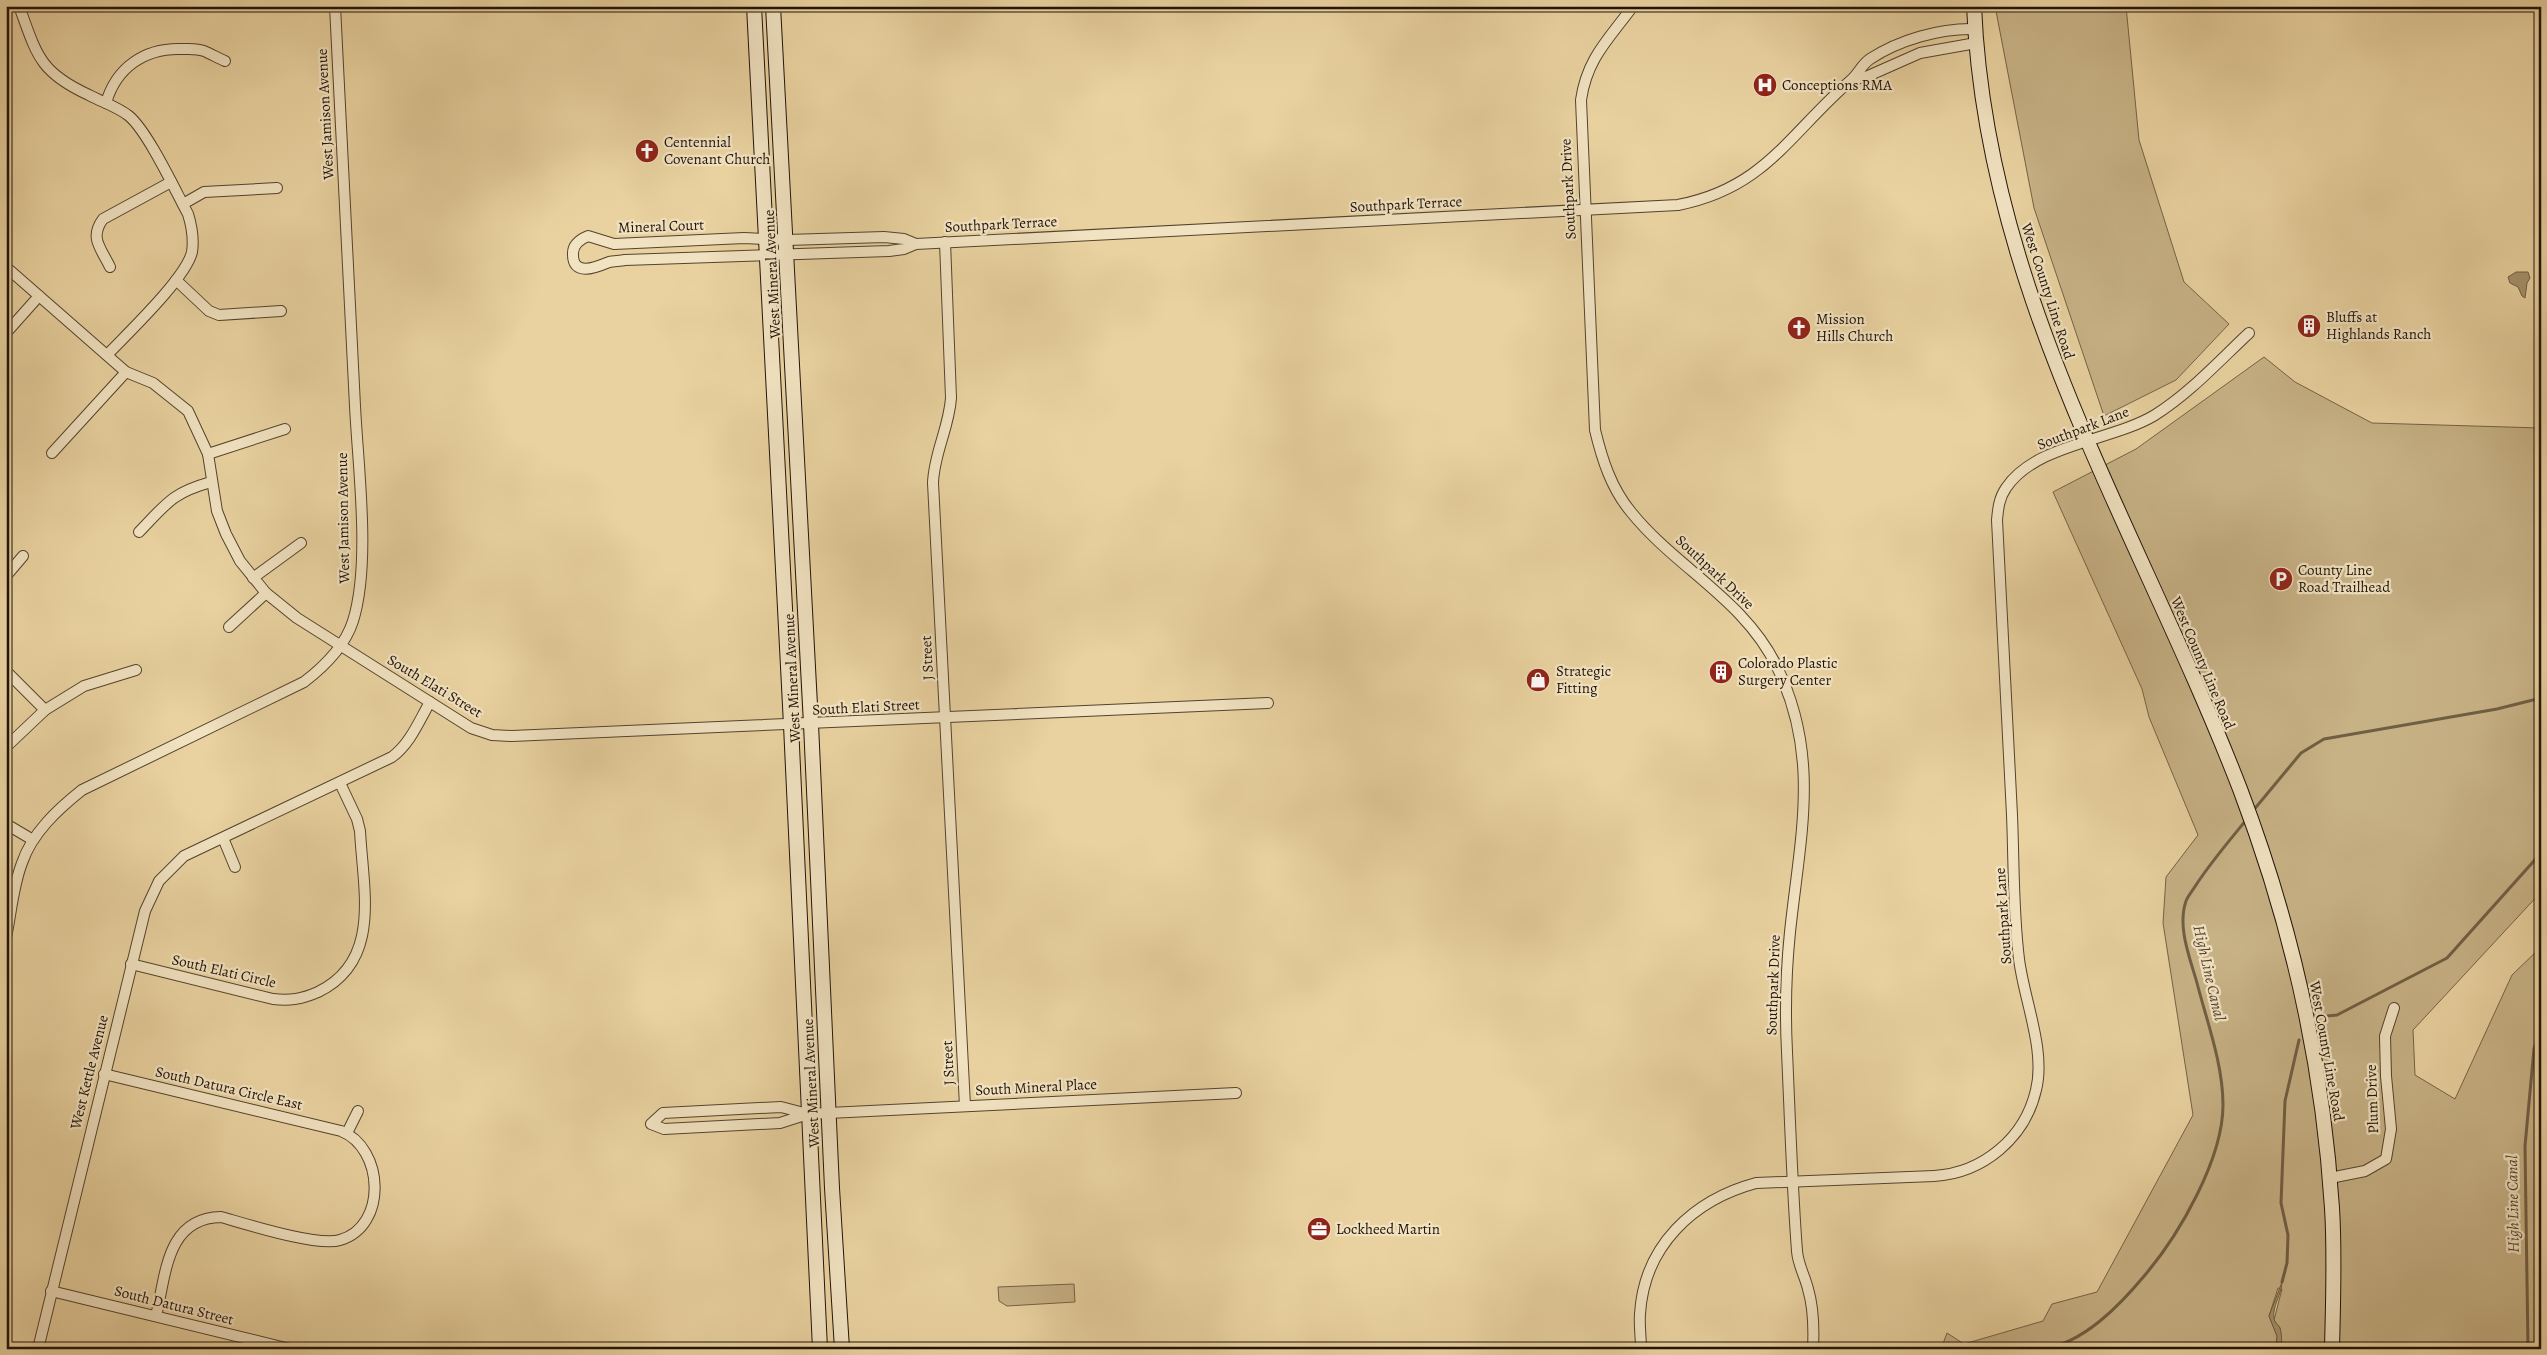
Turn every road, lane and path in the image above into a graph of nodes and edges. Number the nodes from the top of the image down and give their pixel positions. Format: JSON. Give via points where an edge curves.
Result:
{"nodes":[{"id":1,"x":19,"y":6,"type":"edge"},
{"id":2,"x":335,"y":6,"type":"edge"},
{"id":3,"x":768,"y":6,"type":"edge"},
{"id":4,"x":774,"y":6,"type":"edge"},
{"id":5,"x":1632,"y":6,"type":"edge"},
{"id":6,"x":1974,"y":6,"type":"edge"},
{"id":7,"x":754,"y":7,"type":"edge"},
{"id":8,"x":1975,"y":29,"type":"junction"},
{"id":9,"x":1976,"y":44,"type":"junction"},
{"id":10,"x":225,"y":61,"type":"dead end"},
{"id":11,"x":1852,"y":80,"type":"junction"},
{"id":12,"x":106,"y":104,"type":"junction"},
{"id":13,"x":170,"y":182,"type":"junction"},
{"id":14,"x":277,"y":188,"type":"dead end"},
{"id":15,"x":183,"y":204,"type":"junction"},
{"id":16,"x":1585,"y":210,"type":"junction"},
{"id":17,"x":766,"y":239,"type":"junction"},
{"id":18,"x":787,"y":240,"type":"junction"},
{"id":19,"x":945,"y":242,"type":"junction"},
{"id":20,"x":916,"y":244,"type":"junction"},
{"id":21,"x":767,"y":256,"type":"junction"},
{"id":22,"x":788,"y":256,"type":"junction"},
{"id":23,"x":6,"y":267,"type":"edge"},
{"id":24,"x":110,"y":267,"type":"dead end"},
{"id":25,"x":176,"y":280,"type":"junction"},
{"id":26,"x":40,"y":296,"type":"junction"},
{"id":27,"x":281,"y":311,"type":"dead end"},
{"id":28,"x":2249,"y":332,"type":"dead end"},
{"id":29,"x":6,"y":333,"type":"edge"},
{"id":30,"x":108,"y":355,"type":"junction"},
{"id":31,"x":126,"y":372,"type":"junction"},
{"id":32,"x":285,"y":429,"type":"dead end"},
{"id":33,"x":2086,"y":442,"type":"junction"},
{"id":34,"x":52,"y":452,"type":"dead end"},
{"id":35,"x":208,"y":454,"type":"junction"},
{"id":36,"x":211,"y":482,"type":"junction"},
{"id":37,"x":139,"y":532,"type":"dead end"},
{"id":38,"x":301,"y":543,"type":"dead end"},
{"id":39,"x":23,"y":556,"type":"dead end"},
{"id":40,"x":6,"y":576,"type":"edge"},
{"id":41,"x":253,"y":578,"type":"junction"},
{"id":42,"x":266,"y":593,"type":"junction"},
{"id":43,"x":230,"y":627,"type":"dead end"},
{"id":44,"x":340,"y":646,"type":"junction"},
{"id":45,"x":136,"y":670,"type":"dead end"},
{"id":46,"x":6,"y":671,"type":"edge"},
{"id":47,"x":430,"y":702,"type":"junction"},
{"id":48,"x":1268,"y":703,"type":"dead end"},
{"id":49,"x":45,"y":710,"type":"junction"},
{"id":50,"x":945,"y":718,"type":"junction"},
{"id":51,"x":811,"y":724,"type":"junction"},
{"id":52,"x":791,"y":725,"type":"junction"},
{"id":53,"x":6,"y":747,"type":"edge"},
{"id":54,"x":340,"y":783,"type":"junction"},
{"id":55,"x":6,"y":824,"type":"edge"},
{"id":56,"x":223,"y":838,"type":"junction"},
{"id":57,"x":33,"y":840,"type":"junction"},
{"id":58,"x":235,"y":867,"type":"dead end"},
{"id":59,"x":6,"y":938,"type":"edge"},
{"id":60,"x":131,"y":964,"type":"junction"},
{"id":61,"x":2394,"y":1008,"type":"dead end"},
{"id":62,"x":104,"y":1074,"type":"junction"},
{"id":63,"x":1236,"y":1093,"type":"dead end"},
{"id":64,"x":965,"y":1106,"type":"junction"},
{"id":65,"x":358,"y":1111,"type":"dead end"},
{"id":66,"x":828,"y":1113,"type":"junction"},
{"id":67,"x":808,"y":1114,"type":"junction"},
{"id":68,"x":347,"y":1133,"type":"junction"},
{"id":69,"x":2330,"y":1178,"type":"junction"},
{"id":70,"x":1794,"y":1182,"type":"junction"},
{"id":71,"x":51,"y":1292,"type":"junction"},
{"id":72,"x":156,"y":1316,"type":"junction"},
{"id":73,"x":38,"y":1349,"type":"edge"},
{"id":74,"x":290,"y":1349,"type":"edge"},
{"id":75,"x":820,"y":1349,"type":"edge"},
{"id":76,"x":842,"y":1349,"type":"edge"},
{"id":77,"x":1641,"y":1349,"type":"edge"},
{"id":78,"x":1813,"y":1349,"type":"edge"},
{"id":79,"x":2332,"y":1349,"type":"edge"}],
"edges":[{"from":1,"to":12,"type":"street","via":[[43,64],[70,86]]},
{"from":2,"to":44,"type":"street","name":"West Jamison Avenue","via":[[361,542],[358,594],[352,622]]},
{"from":3,"to":7,"type":"street"},
{"from":4,"to":18,"type":"main road","name":"West Mineral Avenue"},
{"from":5,"to":16,"type":"street","name":"Southpark Drive","via":[[1591,63],[1583,91],[1581,127]]},
{"from":6,"to":8,"type":"main road","name":"West County Line Road"},
{"from":7,"to":17,"type":"main road","name":"West Mineral Avenue"},
{"from":8,"to":9,"type":"main road","name":"West County Line Road"},
{"from":8,"to":11,"type":"street","name":"Southpark Terrace","via":[[1926,36],[1891,48],[1862,65]]},
{"from":9,"to":11,"type":"street","name":"Southpark Terrace","via":[[1920,53]]},
{"from":9,"to":33,"type":"main road","name":"West County Line Road","via":[[1988,138],[2004,208],[2050,354]]},
{"from":10,"to":12,"type":"street","via":[[193,49],[149,53],[121,73]]},
{"from":11,"to":16,"type":"street","name":"Southpark Terrace","via":[[1777,156],[1729,189],[1678,205]]},
{"from":12,"to":13,"type":"street","via":[[121,111],[137,125]]},
{"from":13,"to":15,"type":"street"},
{"from":13,"to":24,"type":"street","via":[[103,219],[95,237]]},
{"from":14,"to":15,"type":"street","via":[[204,192]]},
{"from":15,"to":25,"type":"street","via":[[193,240],[187,266]]},
{"from":16,"to":19,"type":"street","name":"Southpark Terrace"},
{"from":16,"to":70,"type":"street","name":"Southpark Drive","via":[[1595,430],[1602,459],[1630,512],[1736,610],[1760,638],[1791,700],[1800,734],[1804,801],[1789,936],[1786,1001]]},
{"from":17,"to":18,"type":"street","name":"Mineral Court"},
{"from":17,"to":21,"type":"main road","name":"West Mineral Avenue"},
{"from":17,"to":21,"type":"street","name":"Mineral Court","via":[[614,244],[588,236],[573,248],[573,255],[580,268],[586,270],[626,260]]},
{"from":18,"to":20,"type":"street","name":"Southpark Terrace","via":[[884,237]]},
{"from":18,"to":22,"type":"main road","name":"West Mineral Avenue"},
{"from":19,"to":20,"type":"street","name":"Southpark Terrace"},
{"from":19,"to":50,"type":"street","name":"J Street","via":[[951,398],[933,483]]},
{"from":20,"to":22,"type":"street","name":"Southpark Terrace","via":[[897,250]]},
{"from":21,"to":22,"type":"street","name":"Southpark Terrace"},
{"from":21,"to":52,"type":"main road","name":"West Mineral Avenue"},
{"from":22,"to":51,"type":"main road","name":"West Mineral Avenue"},
{"from":23,"to":26,"type":"street"},
{"from":25,"to":27,"type":"street","via":[[209,311],[219,315]]},
{"from":25,"to":30,"type":"street"},
{"from":26,"to":29,"type":"street"},
{"from":26,"to":30,"type":"street"},
{"from":28,"to":33,"type":"street","name":"Southpark Lane","via":[[2193,386],[2154,416]]},
{"from":30,"to":31,"type":"street"},
{"from":31,"to":34,"type":"street"},
{"from":31,"to":35,"type":"street","name":"South Elati Street","via":[[153,382],[188,411]]},
{"from":32,"to":35,"type":"street"},
{"from":33,"to":69,"type":"main road","name":"West County Line Road","via":[[2162,607],[2254,829],[2299,980],[2318,1084]]},
{"from":33,"to":70,"type":"street","name":"Southpark Lane","via":[[2043,459],[2013,480],[2001,496],[1997,520],[2019,959],[2039,1060],[2037,1088],[2030,1112],[1999,1151],[1983,1162],[1955,1173]]},
{"from":35,"to":36,"type":"street","name":"South Elati Street"},
{"from":36,"to":37,"type":"street","via":[[184,490],[170,499]]},
{"from":36,"to":41,"type":"street","name":"South Elati Street","via":[[226,534]]},
{"from":38,"to":41,"type":"street"},
{"from":39,"to":40,"type":"street"},
{"from":41,"to":42,"type":"street","name":"South Elati Street"},
{"from":42,"to":43,"type":"street"},
{"from":42,"to":44,"type":"street","name":"South Elati Street"},
{"from":44,"to":47,"type":"street","name":"South Elati Street"},
{"from":44,"to":57,"type":"street","name":"West Jamison Avenue","via":[[319,671],[304,682],[82,790]]},
{"from":45,"to":49,"type":"street","via":[[92,683]]},
{"from":46,"to":49,"type":"street"},
{"from":47,"to":52,"type":"street","name":"South Elati Street","via":[[471,728],[501,736]]},
{"from":47,"to":54,"type":"street","name":"West Kettle Avenue","via":[[401,750]]},
{"from":48,"to":50,"type":"street","name":"South Elati Street"},
{"from":49,"to":53,"type":"street"},
{"from":50,"to":51,"type":"street","name":"South Elati Street"},
{"from":50,"to":64,"type":"street","name":"J Street"},
{"from":51,"to":52,"type":"street","name":"South Elati Street"},
{"from":51,"to":66,"type":"main road","name":"West Mineral Avenue"},
{"from":52,"to":67,"type":"main road","name":"West Mineral Avenue"},
{"from":54,"to":56,"type":"street","name":"West Kettle Avenue"},
{"from":54,"to":60,"type":"street","name":"South Elati Circle","via":[[360,831],[364,912],[360,949],[337,981],[310,996],[290,1001]]},
{"from":55,"to":57,"type":"street"},
{"from":56,"to":58,"type":"street"},
{"from":56,"to":60,"type":"street","name":"West Kettle Avenue","via":[[184,856],[159,881],[144,911]]},
{"from":57,"to":59,"type":"street","name":"West Jamison Avenue","via":[[20,868]]},
{"from":60,"to":62,"type":"street","name":"West Kettle Avenue"},
{"from":61,"to":69,"type":"street","name":"Plum Drive","via":[[2385,1036],[2391,1128],[2386,1159],[2365,1171]]},
{"from":62,"to":68,"type":"street","name":"South Datura Circle East"},
{"from":62,"to":71,"type":"street","name":"West Kettle Avenue"},
{"from":63,"to":64,"type":"street","name":"South Mineral Place"},
{"from":64,"to":66,"type":"street","name":"South Mineral Place"},
{"from":65,"to":68,"type":"street"},
{"from":66,"to":67,"type":"street","name":"South Mineral Place"},
{"from":66,"to":76,"type":"main road","name":"West Mineral Avenue"},
{"from":67,"to":67,"type":"street","name":"South Mineral Place","via":[[781,1107],[663,1113],[651,1124],[664,1129],[771,1123]]},
{"from":67,"to":75,"type":"main road","name":"West Mineral Avenue"},
{"from":68,"to":72,"type":"street","name":"South Datura Circle East","via":[[362,1144],[370,1160],[373,1198],[371,1212],[364,1225],[346,1238],[321,1242],[220,1217],[192,1224],[182,1231],[174,1246]]},
{"from":69,"to":79,"type":"main road","name":"West County Line Road"},
{"from":70,"to":77,"type":"street","name":"Southpark Lane","via":[[1756,1182],[1736,1188],[1707,1202],[1682,1222],[1647,1277],[1640,1315]]},
{"from":70,"to":78,"type":"street","name":"Southpark Drive","via":[[1797,1254],[1812,1306]]},
{"from":71,"to":72,"type":"street","name":"South Datura Street"},
{"from":71,"to":73,"type":"street","name":"West Kettle Avenue"},
{"from":72,"to":74,"type":"street","name":"South Datura Street"}]}
